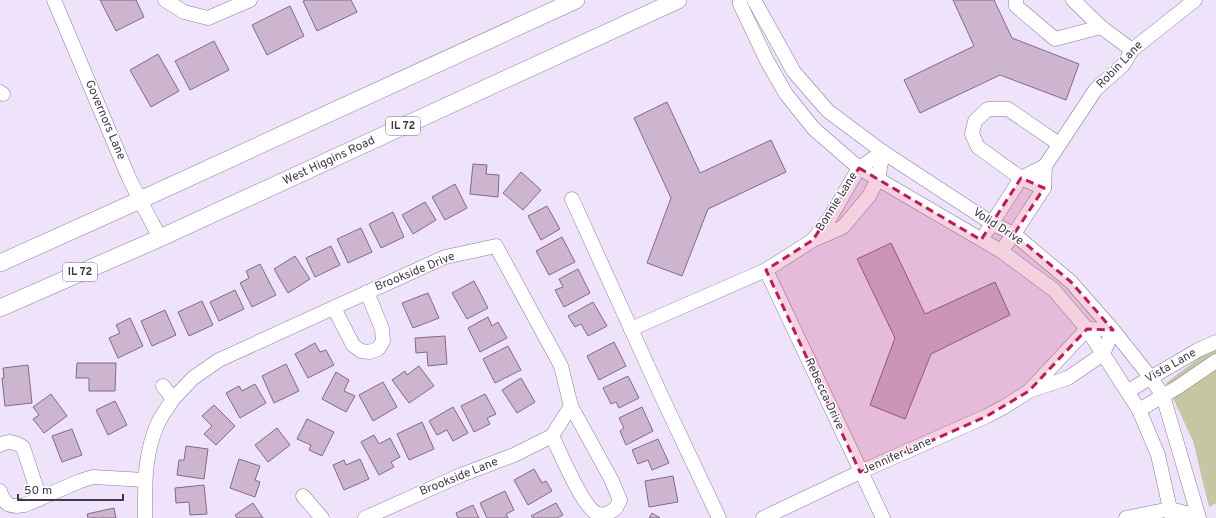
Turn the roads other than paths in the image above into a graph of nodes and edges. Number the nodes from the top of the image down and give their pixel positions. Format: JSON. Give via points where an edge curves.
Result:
{"nodes":[{"id":1,"x":54,"y":0,"type":"edge"},
{"id":2,"x":165,"y":0,"type":"edge"},
{"id":3,"x":250,"y":0,"type":"edge"},
{"id":4,"x":576,"y":0,"type":"edge"},
{"id":5,"x":678,"y":0,"type":"edge"},
{"id":6,"x":740,"y":0,"type":"edge"},
{"id":7,"x":754,"y":0,"type":"edge"},
{"id":8,"x":1016,"y":0,"type":"edge"},
{"id":9,"x":1073,"y":0,"type":"edge"},
{"id":10,"x":1195,"y":0,"type":"edge"},
{"id":11,"x":1101,"y":27,"type":"junction"},
{"id":12,"x":1132,"y":50,"type":"junction"},
{"id":13,"x":1060,"y":144,"type":"junction"},
{"id":14,"x":883,"y":152,"type":"junction"},
{"id":15,"x":1045,"y":166,"type":"junction"},
{"id":16,"x":859,"y":168,"type":"junction"},
{"id":17,"x":1021,"y":178,"type":"junction"},
{"id":18,"x":878,"y":179,"type":"junction"},
{"id":19,"x":1044,"y":188,"type":"junction"},
{"id":20,"x":572,"y":199,"type":"dead end"},
{"id":21,"x":140,"y":200,"type":"junction"},
{"id":22,"x":993,"y":224,"type":"junction"},
{"id":23,"x":1014,"y":234,"type":"junction"},
{"id":24,"x":160,"y":238,"type":"junction"},
{"id":25,"x":813,"y":240,"type":"junction"},
{"id":26,"x":982,"y":240,"type":"junction"},
{"id":27,"x":1001,"y":251,"type":"junction"},
{"id":28,"x":0,"y":263,"type":"edge"},
{"id":29,"x":766,"y":270,"type":"junction"},
{"id":30,"x":367,"y":292,"type":"junction"},
{"id":31,"x":0,"y":308,"type":"edge"},
{"id":32,"x":334,"y":308,"type":"junction"},
{"id":33,"x":631,"y":329,"type":"junction"},
{"id":34,"x":1087,"y":329,"type":"junction"},
{"id":35,"x":1113,"y":330,"type":"junction"},
{"id":36,"x":1216,"y":342,"type":"edge"},
{"id":37,"x":1103,"y":354,"type":"junction"},
{"id":38,"x":1216,"y":361,"type":"edge"},
{"id":39,"x":1151,"y":378,"type":"junction"},
{"id":40,"x":163,"y":386,"type":"dead end"},
{"id":41,"x":1030,"y":390,"type":"junction"},
{"id":42,"x":1128,"y":391,"type":"junction"},
{"id":43,"x":1163,"y":396,"type":"junction"},
{"id":44,"x":173,"y":399,"type":"junction"},
{"id":45,"x":571,"y":406,"type":"junction"},
{"id":46,"x":1139,"y":410,"type":"junction"},
{"id":47,"x":552,"y":436,"type":"junction"},
{"id":48,"x":0,"y":445,"type":"edge"},
{"id":49,"x":860,"y":472,"type":"junction"},
{"id":50,"x":145,"y":480,"type":"junction"},
{"id":51,"x":0,"y":491,"type":"edge"},
{"id":52,"x":303,"y":496,"type":"dead end"},
{"id":53,"x":40,"y":499,"type":"junction"},
{"id":54,"x":1171,"y":514,"type":"edge"},
{"id":55,"x":145,"y":518,"type":"edge"},
{"id":56,"x":322,"y":518,"type":"edge"},
{"id":57,"x":365,"y":518,"type":"edge"},
{"id":58,"x":719,"y":518,"type":"edge"},
{"id":59,"x":763,"y":518,"type":"edge"},
{"id":60,"x":883,"y":518,"type":"edge"},
{"id":61,"x":1126,"y":518,"type":"edge"},
{"id":62,"x":1198,"y":518,"type":"edge"}],
"edges":[{"from":1,"to":21,"type":"street","name":"Governors Lane"},
{"from":2,"to":3,"type":"street","via":[[184,12],[208,18]]},
{"from":4,"to":21,"type":"main road"},
{"from":5,"to":24,"type":"main road","name":"West Higgins Road","number":"IL 72"},
{"from":6,"to":16,"type":"street","name":"Volid Drive","via":[[767,61],[786,94],[814,129]]},
{"from":7,"to":14,"type":"street","name":"Volid Drive","via":[[794,72],[828,111]]},
{"from":8,"to":11,"type":"street","via":[[1016,6],[1055,39]]},
{"from":9,"to":11,"type":"street"},
{"from":10,"to":12,"type":"street","name":"Robin Lane"},
{"from":11,"to":12,"type":"street"},
{"from":12,"to":13,"type":"street","name":"Robin Lane","via":[[1124,65],[1096,89]]},
{"from":13,"to":15,"type":"street","name":"Robin Lane"},
{"from":13,"to":17,"type":"street","via":[[1008,109],[988,109],[975,121],[972,134],[978,147]]},
{"from":14,"to":16,"type":"street","name":"Bonnie Lane"},
{"from":14,"to":18,"type":"street","name":"Bonnie Lane"},
{"from":14,"to":22,"type":"street","name":"Volid Drive"},
{"from":15,"to":17,"type":"street","name":"Robin Lane"},
{"from":15,"to":19,"type":"street"},
{"from":16,"to":18,"type":"street","name":"Volid Drive"},
{"from":16,"to":25,"type":"street","name":"Bonnie Lane","via":[[831,216]]},
{"from":17,"to":19,"type":"street"},
{"from":17,"to":22,"type":"street"},
{"from":18,"to":25,"type":"street","name":"Bonnie Lane","via":[[869,196],[844,227]]},
{"from":18,"to":26,"type":"street","name":"Volid Drive"},
{"from":19,"to":23,"type":"street"},
{"from":20,"to":33,"type":"street"},
{"from":21,"to":24,"type":"street","name":"Governors Lane"},
{"from":21,"to":28,"type":"main road"},
{"from":22,"to":23,"type":"street","name":"Volid Drive"},
{"from":22,"to":26,"type":"street"},
{"from":23,"to":27,"type":"street"},
{"from":23,"to":35,"type":"street","name":"Volid Drive","via":[[1071,282]]},
{"from":24,"to":31,"type":"main road","name":"West Higgins Road","number":"IL 72"},
{"from":25,"to":29,"type":"street","name":"Bonnie Lane"},
{"from":26,"to":27,"type":"street","name":"Volid Drive"},
{"from":27,"to":34,"type":"street","name":"Volid Drive","via":[[1054,290]]},
{"from":29,"to":33,"type":"street","name":"Bonnie Lane"},
{"from":29,"to":49,"type":"street","name":"Rebecca Drive"},
{"from":30,"to":32,"type":"street","name":"Brookside Drive"},
{"from":30,"to":32,"type":"street","via":[[382,329],[384,341],[378,349],[361,351],[353,345]]},
{"from":30,"to":45,"type":"street","name":"Brookside Drive","via":[[445,257],[496,246],[561,366]]},
{"from":32,"to":44,"type":"street","name":"Brookside Drive","via":[[219,360],[193,378]]},
{"from":33,"to":58,"type":"street"},
{"from":34,"to":35,"type":"street"},
{"from":34,"to":37,"type":"street","name":"Volid Drive"},
{"from":34,"to":41,"type":"street","name":"Jennifer Lane"},
{"from":35,"to":37,"type":"street"},
{"from":35,"to":39,"type":"street","name":"Volid Drive"},
{"from":36,"to":39,"type":"street","name":"Vista Lane"},
{"from":37,"to":41,"type":"street","name":"Jennifer Lane","via":[[1068,378]]},
{"from":37,"to":42,"type":"street","name":"Volid Drive"},
{"from":38,"to":43,"type":"street","name":"Vista Lane"},
{"from":39,"to":42,"type":"street","name":"Vista Lane"},
{"from":39,"to":43,"type":"street","name":"Volid Drive"},
{"from":40,"to":44,"type":"street"},
{"from":41,"to":49,"type":"street","name":"Jennifer Lane","via":[[987,416]]},
{"from":42,"to":46,"type":"street","name":"Volid Drive"},
{"from":43,"to":46,"type":"street","name":"Vista Lane"},
{"from":43,"to":62,"type":"street","name":"Volid Drive"},
{"from":44,"to":50,"type":"street","name":"Brookside Drive","via":[[158,422],[149,448]]},
{"from":45,"to":47,"type":"street"},
{"from":45,"to":47,"type":"street","via":[[611,479],[620,500],[615,508],[606,514],[598,514],[589,507]]},
{"from":46,"to":54,"type":"street","name":"Volid Drive","via":[[1158,454]]},
{"from":47,"to":57,"type":"street","name":"Brookside Lane","via":[[514,455],[461,475]]},
{"from":48,"to":53,"type":"street","via":[[8,441],[23,447]]},
{"from":49,"to":59,"type":"street","name":"Jennifer Lane"},
{"from":49,"to":60,"type":"street","name":"Rebecca Drive"},
{"from":50,"to":53,"type":"street","via":[[93,477]]},
{"from":50,"to":55,"type":"street","name":"Brookside Drive"},
{"from":51,"to":53,"type":"street","via":[[2,499],[16,507]]},
{"from":52,"to":56,"type":"street"},
{"from":54,"to":61,"type":"street"},
{"from":54,"to":62,"type":"street"}]}
